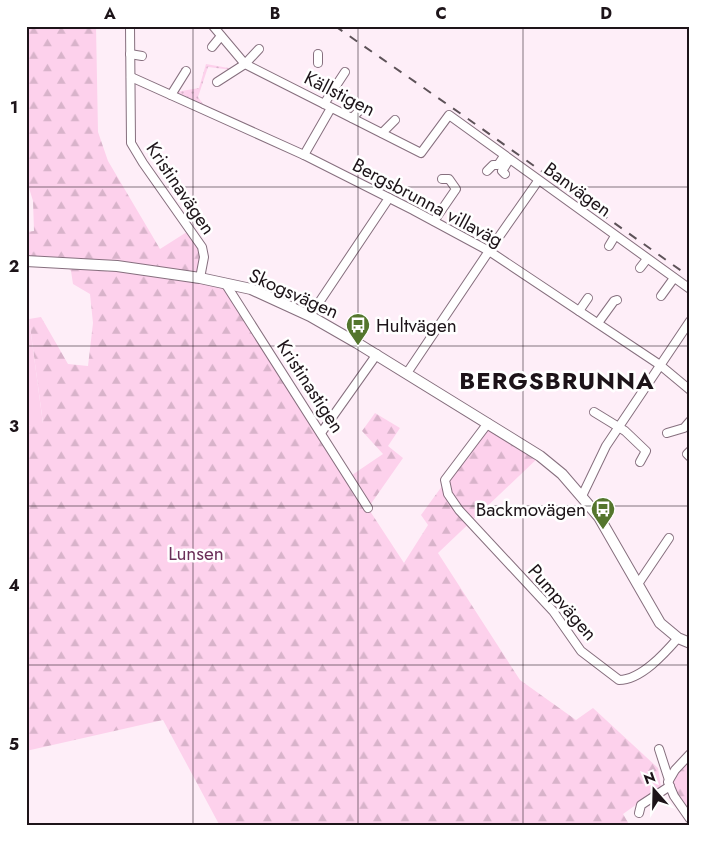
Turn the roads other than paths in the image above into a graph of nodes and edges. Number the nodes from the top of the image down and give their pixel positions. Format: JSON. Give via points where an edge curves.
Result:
{"nodes":[{"id":1,"x":130,"y":26,"type":"edge"},
{"id":2,"x":218,"y":30,"type":"edge"},
{"id":3,"x":212,"y":47,"type":"dead end"},
{"id":4,"x":259,"y":49,"type":"dead end"},
{"id":5,"x":130,"y":54,"type":"junction"},
{"id":6,"x":318,"y":54,"type":"dead end"},
{"id":7,"x":142,"y":56,"type":"dead end"},
{"id":8,"x":318,"y":63,"type":"dead end"},
{"id":9,"x":245,"y":64,"type":"junction"},
{"id":10,"x":186,"y":70,"type":"dead end"},
{"id":11,"x":345,"y":72,"type":"dead end"},
{"id":12,"x":131,"y":77,"type":"junction"},
{"id":13,"x":217,"y":82,"type":"dead end"},
{"id":14,"x":171,"y":95,"type":"junction"},
{"id":15,"x":328,"y":106,"type":"junction"},
{"id":16,"x":361,"y":109,"type":"dead end"},
{"id":17,"x":352,"y":118,"type":"junction"},
{"id":18,"x":395,"y":120,"type":"dead end"},
{"id":19,"x":382,"y":133,"type":"junction"},
{"id":20,"x":430,"y":142,"type":"junction"},
{"id":21,"x":438,"y":145,"type":"dead end"},
{"id":22,"x":304,"y":155,"type":"junction"},
{"id":23,"x":507,"y":158,"type":"junction"},
{"id":24,"x":487,"y":171,"type":"dead end"},
{"id":25,"x":505,"y":174,"type":"dead end"},
{"id":26,"x":442,"y":179,"type":"dead end"},
{"id":27,"x":538,"y":181,"type":"junction"},
{"id":28,"x":554,"y":192,"type":"junction"},
{"id":29,"x":389,"y":198,"type":"junction"},
{"id":30,"x":550,"y":200,"type":"dead end"},
{"id":31,"x":434,"y":221,"type":"junction"},
{"id":32,"x":615,"y":236,"type":"junction"},
{"id":33,"x":609,"y":246,"type":"dead end"},
{"id":34,"x":489,"y":251,"type":"junction"},
{"id":35,"x":647,"y":259,"type":"junction"},
{"id":36,"x":26,"y":262,"type":"edge"},
{"id":37,"x":640,"y":268,"type":"dead end"},
{"id":38,"x":200,"y":278,"type":"junction"},
{"id":39,"x":674,"y":278,"type":"junction"},
{"id":40,"x":225,"y":283,"type":"junction"},
{"id":41,"x":690,"y":289,"type":"edge"},
{"id":42,"x":661,"y":296,"type":"dead end"},
{"id":43,"x":588,"y":298,"type":"dead end"},
{"id":44,"x":617,"y":300,"type":"dead end"},
{"id":45,"x":579,"y":311,"type":"junction"},
{"id":46,"x":310,"y":316,"type":"junction"},
{"id":47,"x":690,"y":321,"type":"edge"},
{"id":48,"x":604,"y":324,"type":"junction"},
{"id":49,"x":377,"y":354,"type":"junction"},
{"id":50,"x":660,"y":365,"type":"junction"},
{"id":51,"x":407,"y":373,"type":"junction"},
{"id":52,"x":690,"y":390,"type":"edge"},
{"id":53,"x":594,"y":412,"type":"dead end"},
{"id":54,"x":690,"y":420,"type":"edge"},
{"id":55,"x":488,"y":423,"type":"junction"},
{"id":56,"x":618,"y":427,"type":"junction"},
{"id":57,"x":321,"y":433,"type":"junction"},
{"id":58,"x":667,"y":433,"type":"dead end"},
{"id":59,"x":690,"y":451,"type":"edge"},
{"id":60,"x":690,"y":457,"type":"edge"},
{"id":61,"x":640,"y":462,"type":"dead end"},
{"id":62,"x":582,"y":496,"type":"junction"},
{"id":63,"x":368,"y":508,"type":"dead end"},
{"id":64,"x":670,"y":538,"type":"dead end"},
{"id":65,"x":638,"y":584,"type":"junction"},
{"id":66,"x":678,"y":638,"type":"junction"},
{"id":67,"x":690,"y":642,"type":"edge"},
{"id":68,"x":659,"y":749,"type":"dead end"},
{"id":69,"x":690,"y":754,"type":"edge"},
{"id":70,"x":669,"y":783,"type":"junction"},
{"id":71,"x":639,"y":813,"type":"dead end"},
{"id":72,"x":690,"y":820,"type":"edge"}],
"edges":[{"from":1,"to":5,"type":"street","name":"Kristinavägen"},
{"from":2,"to":3,"type":"street"},
{"from":2,"to":9,"type":"street","name":"Källstigen"},
{"from":4,"to":9,"type":"street"},
{"from":5,"to":7,"type":"street"},
{"from":5,"to":12,"type":"street","name":"Kristinavägen"},
{"from":6,"to":8,"type":"street"},
{"from":9,"to":13,"type":"street"},
{"from":9,"to":15,"type":"street","name":"Källstigen"},
{"from":10,"to":14,"type":"street"},
{"from":11,"to":15,"type":"street"},
{"from":12,"to":14,"type":"street","name":"Bergsbrunna villaväg"},
{"from":12,"to":38,"type":"street","name":"Kristinavägen","via":[[131,143],[202,247],[204,257]]},
{"from":14,"to":22,"type":"street","name":"Bergsbrunna villaväg"},
{"from":15,"to":17,"type":"street","name":"Källstigen"},
{"from":15,"to":22,"type":"street"},
{"from":16,"to":17,"type":"street"},
{"from":17,"to":19,"type":"street","name":"Källstigen","via":[[364,120],[370,132]]},
{"from":18,"to":19,"type":"street"},
{"from":19,"to":20,"type":"street","name":"Källstigen","via":[[404,147],[422,153]]},
{"from":20,"to":21,"type":"street"},
{"from":20,"to":23,"type":"street","name":"Banvägen","via":[[439,123],[449,115]]},
{"from":22,"to":29,"type":"street","name":"Bergsbrunna villaväg"},
{"from":23,"to":24,"type":"street"},
{"from":23,"to":25,"type":"street","via":[[502,171]]},
{"from":23,"to":27,"type":"street","name":"Banvägen"},
{"from":26,"to":31,"type":"street","via":[[449,179],[456,189]]},
{"from":27,"to":28,"type":"street","name":"Banvägen"},
{"from":27,"to":34,"type":"street"},
{"from":28,"to":30,"type":"street"},
{"from":28,"to":32,"type":"street","name":"Banvägen","via":[[582,217]]},
{"from":29,"to":31,"type":"street","name":"Bergsbrunna villaväg"},
{"from":29,"to":46,"type":"street"},
{"from":31,"to":34,"type":"street","name":"Bergsbrunna villaväg"},
{"from":32,"to":33,"type":"street"},
{"from":32,"to":35,"type":"street","name":"Banvägen"},
{"from":34,"to":45,"type":"street","name":"Bergsbrunna villaväg"},
{"from":34,"to":51,"type":"street"},
{"from":35,"to":37,"type":"street"},
{"from":35,"to":39,"type":"street","name":"Banvägen"},
{"from":36,"to":38,"type":"street","name":"Skogsvägen","via":[[117,266]]},
{"from":38,"to":40,"type":"street","name":"Skogsvägen"},
{"from":39,"to":41,"type":"street","name":"Banvägen"},
{"from":39,"to":42,"type":"street"},
{"from":40,"to":46,"type":"street","name":"Skogsvägen","via":[[251,289]]},
{"from":40,"to":57,"type":"street","name":"Kristinastigen"},
{"from":43,"to":45,"type":"street"},
{"from":44,"to":48,"type":"street"},
{"from":45,"to":48,"type":"street","name":"Bergsbrunna villaväg"},
{"from":46,"to":49,"type":"street","name":"Skogsvägen"},
{"from":47,"to":50,"type":"street"},
{"from":48,"to":50,"type":"street","name":"Bergsbrunna villaväg","via":[[635,352]]},
{"from":49,"to":51,"type":"street","name":"Skogsvägen"},
{"from":49,"to":57,"type":"street"},
{"from":50,"to":52,"type":"street","name":"Bergsbrunna villaväg","via":[[667,375]]},
{"from":50,"to":56,"type":"street"},
{"from":51,"to":55,"type":"street","name":"Skogsvägen"},
{"from":53,"to":56,"type":"street"},
{"from":54,"to":58,"type":"street","via":[[684,428]]},
{"from":55,"to":62,"type":"street","name":"Skogsvägen","via":[[540,456]]},
{"from":55,"to":66,"type":"street","name":"Pumpvägen","via":[[445,480],[448,494],[553,612],[581,651],[619,680],[625,680],[650,667]]},
{"from":56,"to":61,"type":"street","via":[[646,451]]},
{"from":56,"to":62,"type":"street"},
{"from":57,"to":63,"type":"street","name":"Kristinastigen"},
{"from":59,"to":60,"type":"street","via":[[687,454]]},
{"from":62,"to":65,"type":"street","name":"Skogsvägen","via":[[602,522]]},
{"from":64,"to":65,"type":"street"},
{"from":65,"to":66,"type":"street","name":"Skogsvägen","via":[[660,623]]},
{"from":66,"to":67,"type":"street","name":"Skogsvägen"},
{"from":68,"to":70,"type":"street"},
{"from":69,"to":70,"type":"street","via":[[675,770]]},
{"from":70,"to":71,"type":"street","via":[[641,805]]},
{"from":70,"to":72,"type":"street","via":[[671,797]]}]}
